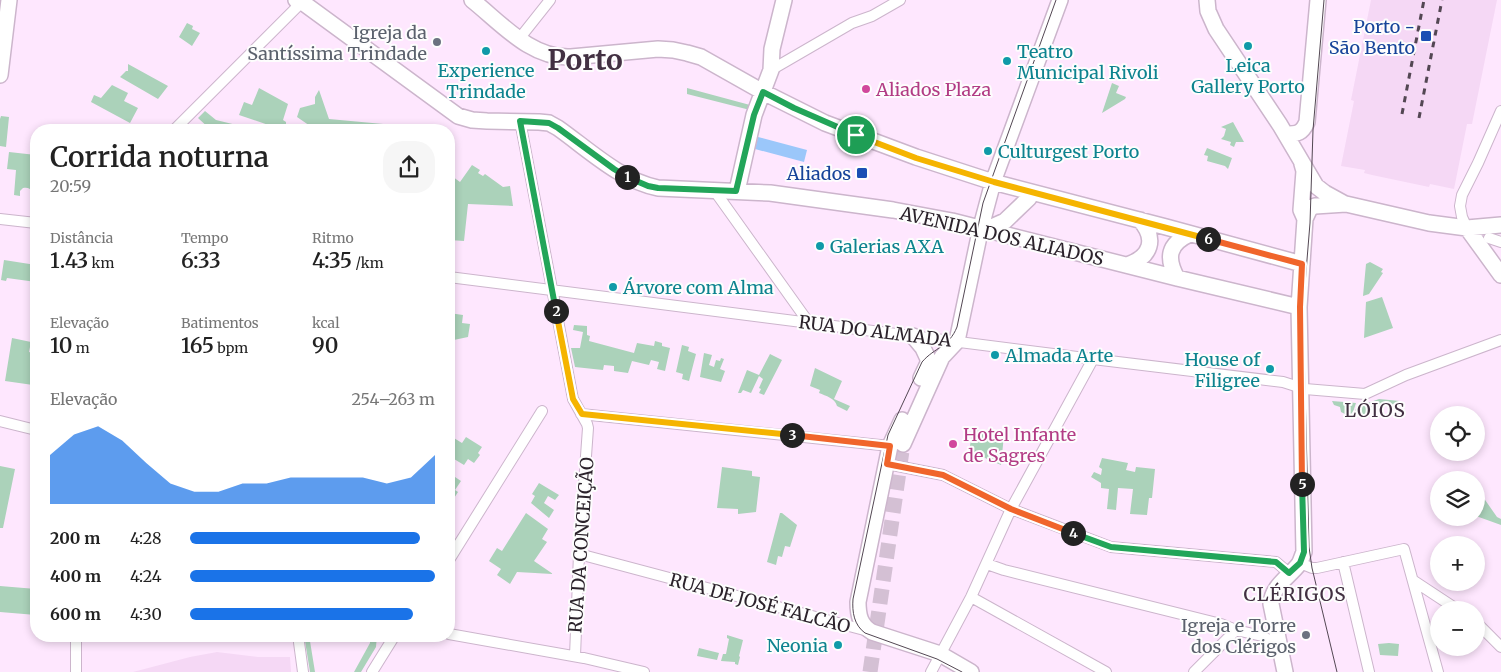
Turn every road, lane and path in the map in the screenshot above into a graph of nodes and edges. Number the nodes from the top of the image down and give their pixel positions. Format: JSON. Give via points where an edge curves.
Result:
{"nodes":[{"id":1,"x":472,"y":0,"type":"edge"},
{"id":2,"x":550,"y":0,"type":"edge"},
{"id":3,"x":784,"y":0,"type":"edge"},
{"id":4,"x":900,"y":0,"type":"edge"},
{"id":5,"x":1060,"y":0,"type":"edge"},
{"id":6,"x":1207,"y":0,"type":"edge"},
{"id":7,"x":1318,"y":0,"type":"edge"},
{"id":8,"x":300,"y":1,"type":"edge"},
{"id":9,"x":6,"y":3,"type":"edge"},
{"id":10,"x":519,"y":39,"type":"junction"},
{"id":11,"x":772,"y":70,"type":"junction"},
{"id":12,"x":0,"y":75,"type":"edge"},
{"id":13,"x":763,"y":92,"type":"junction"},
{"id":14,"x":1501,"y":112,"type":"edge"},
{"id":15,"x":520,"y":121,"type":"junction"},
{"id":16,"x":180,"y":124,"type":"edge"},
{"id":17,"x":1286,"y":134,"type":"junction"},
{"id":18,"x":1302,"y":162,"type":"junction"},
{"id":19,"x":994,"y":182,"type":"junction"},
{"id":20,"x":714,"y":190,"type":"junction"},
{"id":21,"x":736,"y":191,"type":"junction"},
{"id":22,"x":1031,"y":192,"type":"junction"},
{"id":23,"x":1346,"y":204,"type":"junction"},
{"id":24,"x":1305,"y":218,"type":"junction"},
{"id":25,"x":0,"y":219,"type":"edge"},
{"id":26,"x":1140,"y":220,"type":"junction"},
{"id":27,"x":30,"y":222,"type":"edge"},
{"id":28,"x":1501,"y":225,"type":"edge"},
{"id":29,"x":984,"y":228,"type":"junction"},
{"id":30,"x":1467,"y":228,"type":"junction"},
{"id":31,"x":1190,"y":234,"type":"junction"},
{"id":32,"x":1491,"y":236,"type":"edge"},
{"id":33,"x":1487,"y":256,"type":"junction"},
{"id":34,"x":1302,"y":264,"type":"junction"},
{"id":35,"x":1127,"y":265,"type":"junction"},
{"id":36,"x":1501,"y":275,"type":"edge"},
{"id":37,"x":455,"y":278,"type":"edge"},
{"id":38,"x":1177,"y":278,"type":"junction"},
{"id":39,"x":552,"y":291,"type":"junction"},
{"id":40,"x":1300,"y":307,"type":"junction"},
{"id":41,"x":809,"y":323,"type":"junction"},
{"id":42,"x":913,"y":336,"type":"junction"},
{"id":43,"x":1500,"y":341,"type":"edge"},
{"id":44,"x":957,"y":342,"type":"junction"},
{"id":45,"x":936,"y":359,"type":"junction"},
{"id":46,"x":1093,"y":359,"type":"junction"},
{"id":47,"x":1300,"y":388,"type":"junction"},
{"id":48,"x":542,"y":410,"type":"dead end"},
{"id":49,"x":582,"y":414,"type":"junction"},
{"id":50,"x":0,"y":421,"type":"edge"},
{"id":51,"x":30,"y":428,"type":"edge"},
{"id":52,"x":897,"y":445,"type":"junction"},
{"id":53,"x":887,"y":464,"type":"junction"},
{"id":54,"x":1011,"y":509,"type":"junction"},
{"id":55,"x":455,"y":550,"type":"edge"},
{"id":56,"x":579,"y":554,"type":"junction"},
{"id":57,"x":1343,"y":562,"type":"junction"},
{"id":58,"x":987,"y":564,"type":"junction"},
{"id":59,"x":1294,"y":568,"type":"junction"},
{"id":60,"x":1414,"y":581,"type":"junction"},
{"id":61,"x":971,"y":597,"type":"junction"},
{"id":62,"x":1444,"y":601,"type":"edge"},
{"id":63,"x":1236,"y":630,"type":"junction"},
{"id":64,"x":1485,"y":631,"type":"edge"},
{"id":65,"x":872,"y":632,"type":"junction"},
{"id":66,"x":455,"y":635,"type":"edge"},
{"id":67,"x":76,"y":642,"type":"edge"},
{"id":68,"x":299,"y":642,"type":"edge"},
{"id":69,"x":391,"y":642,"type":"edge"},
{"id":70,"x":1278,"y":645,"type":"junction"},
{"id":71,"x":1501,"y":647,"type":"edge"},
{"id":72,"x":940,"y":654,"type":"junction"},
{"id":73,"x":575,"y":656,"type":"junction"},
{"id":74,"x":76,"y":672,"type":"edge"},
{"id":75,"x":303,"y":672,"type":"edge"},
{"id":76,"x":372,"y":672,"type":"edge"},
{"id":77,"x":644,"y":672,"type":"edge"},
{"id":78,"x":931,"y":672,"type":"edge"},
{"id":79,"x":971,"y":672,"type":"edge"},
{"id":80,"x":1106,"y":672,"type":"edge"},
{"id":81,"x":1194,"y":672,"type":"edge"},
{"id":82,"x":1285,"y":672,"type":"edge"},
{"id":83,"x":1369,"y":672,"type":"edge"},
{"id":84,"x":1438,"y":672,"type":"edge"}],
"edges":[{"from":1,"to":10,"type":"main road"},
{"from":2,"to":10,"type":"street"},
{"from":3,"to":11,"type":"main road","via":[[772,49]]},
{"from":4,"to":11,"type":"street","via":[[852,23]]},
{"from":5,"to":19,"type":"main road"},
{"from":6,"to":17,"type":"main road","via":[[1216,29]]},
{"from":7,"to":17,"type":"main road","via":[[1307,122],[1300,132]]},
{"from":8,"to":15,"type":"main road","name":"AVENIDA DOS ALIADOS","via":[[458,116],[472,120]]},
{"from":8,"to":16,"type":"street"},
{"from":9,"to":12,"type":"main road"},
{"from":10,"to":13,"type":"main road","via":[[532,48],[563,58],[658,49],[687,53],[701,57]]},
{"from":11,"to":13,"type":"main road"},
{"from":13,"to":19,"type":"main road","via":[[850,133]]},
{"from":13,"to":21,"type":"main road","via":[[754,115]]},
{"from":14,"to":30,"type":"street","via":[[1462,195],[1460,206]]},
{"from":15,"to":20,"type":"main road","name":"AVENIDA DOS ALIADOS","via":[[549,123],[614,169],[648,186]]},
{"from":15,"to":39,"type":"street"},
{"from":17,"to":18,"type":"main road"},
{"from":18,"to":23,"type":"main road","via":[[1316,186]]},
{"from":18,"to":24,"type":"main road","via":[[1301,210]]},
{"from":19,"to":22,"type":"main road"},
{"from":19,"to":29,"type":"main road"},
{"from":20,"to":21,"type":"main road","name":"AVENIDA DOS ALIADOS"},
{"from":20,"to":41,"type":"street"},
{"from":21,"to":29,"type":"main road","name":"AVENIDA DOS ALIADOS","via":[[893,210]]},
{"from":22,"to":26,"type":"main road"},
{"from":22,"to":29,"type":"main road","via":[[1029,198],[1005,221]]},
{"from":23,"to":24,"type":"main road","via":[[1314,206]]},
{"from":23,"to":30,"type":"main road","via":[[1428,223]]},
{"from":24,"to":34,"type":"main road"},
{"from":25,"to":27,"type":"street"},
{"from":26,"to":31,"type":"main road"},
{"from":26,"to":35,"type":"main road","via":[[1148,232],[1149,247],[1146,254]]},
{"from":28,"to":32,"type":"main road"},
{"from":29,"to":35,"type":"main road","name":"AVENIDA DOS ALIADOS"},
{"from":29,"to":44,"type":"main road"},
{"from":30,"to":32,"type":"main road"},
{"from":30,"to":33,"type":"main road"},
{"from":31,"to":34,"type":"main road"},
{"from":31,"to":38,"type":"main road","via":[[1182,237],[1171,252],[1170,266]]},
{"from":32,"to":33,"type":"main road","via":[[1487,242]]},
{"from":33,"to":36,"type":"main road"},
{"from":34,"to":40,"type":"main road"},
{"from":35,"to":38,"type":"main road","name":"AVENIDA DOS ALIADOS"},
{"from":37,"to":39,"type":"street","name":"RUA DO ALMADA"},
{"from":38,"to":40,"type":"main road","name":"AVENIDA DOS ALIADOS"},
{"from":39,"to":41,"type":"street","name":"RUA DO ALMADA"},
{"from":39,"to":49,"type":"street","via":[[573,399]]},
{"from":40,"to":47,"type":"main road"},
{"from":41,"to":42,"type":"street","name":"RUA DO ALMADA"},
{"from":42,"to":44,"type":"street","name":"RUA DO ALMADA"},
{"from":42,"to":45,"type":"main road"},
{"from":43,"to":47,"type":"street","name":"RUA DO ALMADA","via":[[1365,394]]},
{"from":44,"to":45,"type":"main road"},
{"from":44,"to":46,"type":"street","name":"RUA DO ALMADA"},
{"from":45,"to":52,"type":"main road"},
{"from":46,"to":47,"type":"street","name":"RUA DO ALMADA","via":[[1283,382]]},
{"from":46,"to":54,"type":"street"},
{"from":47,"to":59,"type":"main road","via":[[1304,552]]},
{"from":48,"to":55,"type":"street"},
{"from":49,"to":52,"type":"street"},
{"from":49,"to":56,"type":"street","name":"RUA DA CONCEIÇÃO","via":[[588,434]]},
{"from":50,"to":51,"type":"street"},
{"from":52,"to":53,"type":"main road"},
{"from":53,"to":54,"type":"street","via":[[943,475]]},
{"from":53,"to":65,"type":"main road","via":[[858,602],[861,623]]},
{"from":54,"to":58,"type":"street"},
{"from":54,"to":59,"type":"street","via":[[1111,547],[1276,562]]},
{"from":56,"to":65,"type":"street","name":"RUA DE JOSÉ FALCÃO"},
{"from":56,"to":73,"type":"street","name":"RUA DA CONCEIÇÃO"},
{"from":57,"to":59,"type":"street","via":[[1317,568]]},
{"from":57,"to":60,"type":"street","via":[[1404,549]]},
{"from":57,"to":83,"type":"street"},
{"from":58,"to":61,"type":"street"},
{"from":58,"to":63,"type":"street"},
{"from":59,"to":70,"type":"main road","via":[[1271,598]]},
{"from":60,"to":62,"type":"street"},
{"from":60,"to":84,"type":"street"},
{"from":61,"to":72,"type":"street"},
{"from":61,"to":80,"type":"street"},
{"from":63,"to":70,"type":"street","via":[[1262,636]]},
{"from":63,"to":81,"type":"street"},
{"from":64,"to":71,"type":"street"},
{"from":65,"to":72,"type":"main road","name":"RUA DE JOSÉ FALCÃO"},
{"from":66,"to":73,"type":"street"},
{"from":67,"to":74,"type":"street"},
{"from":68,"to":75,"type":"street"},
{"from":69,"to":76,"type":"street"},
{"from":70,"to":82,"type":"main road"},
{"from":72,"to":78,"type":"street"},
{"from":72,"to":79,"type":"main road","name":"RUA DE JOSÉ FALCÃO"},
{"from":73,"to":77,"type":"street"}]}
